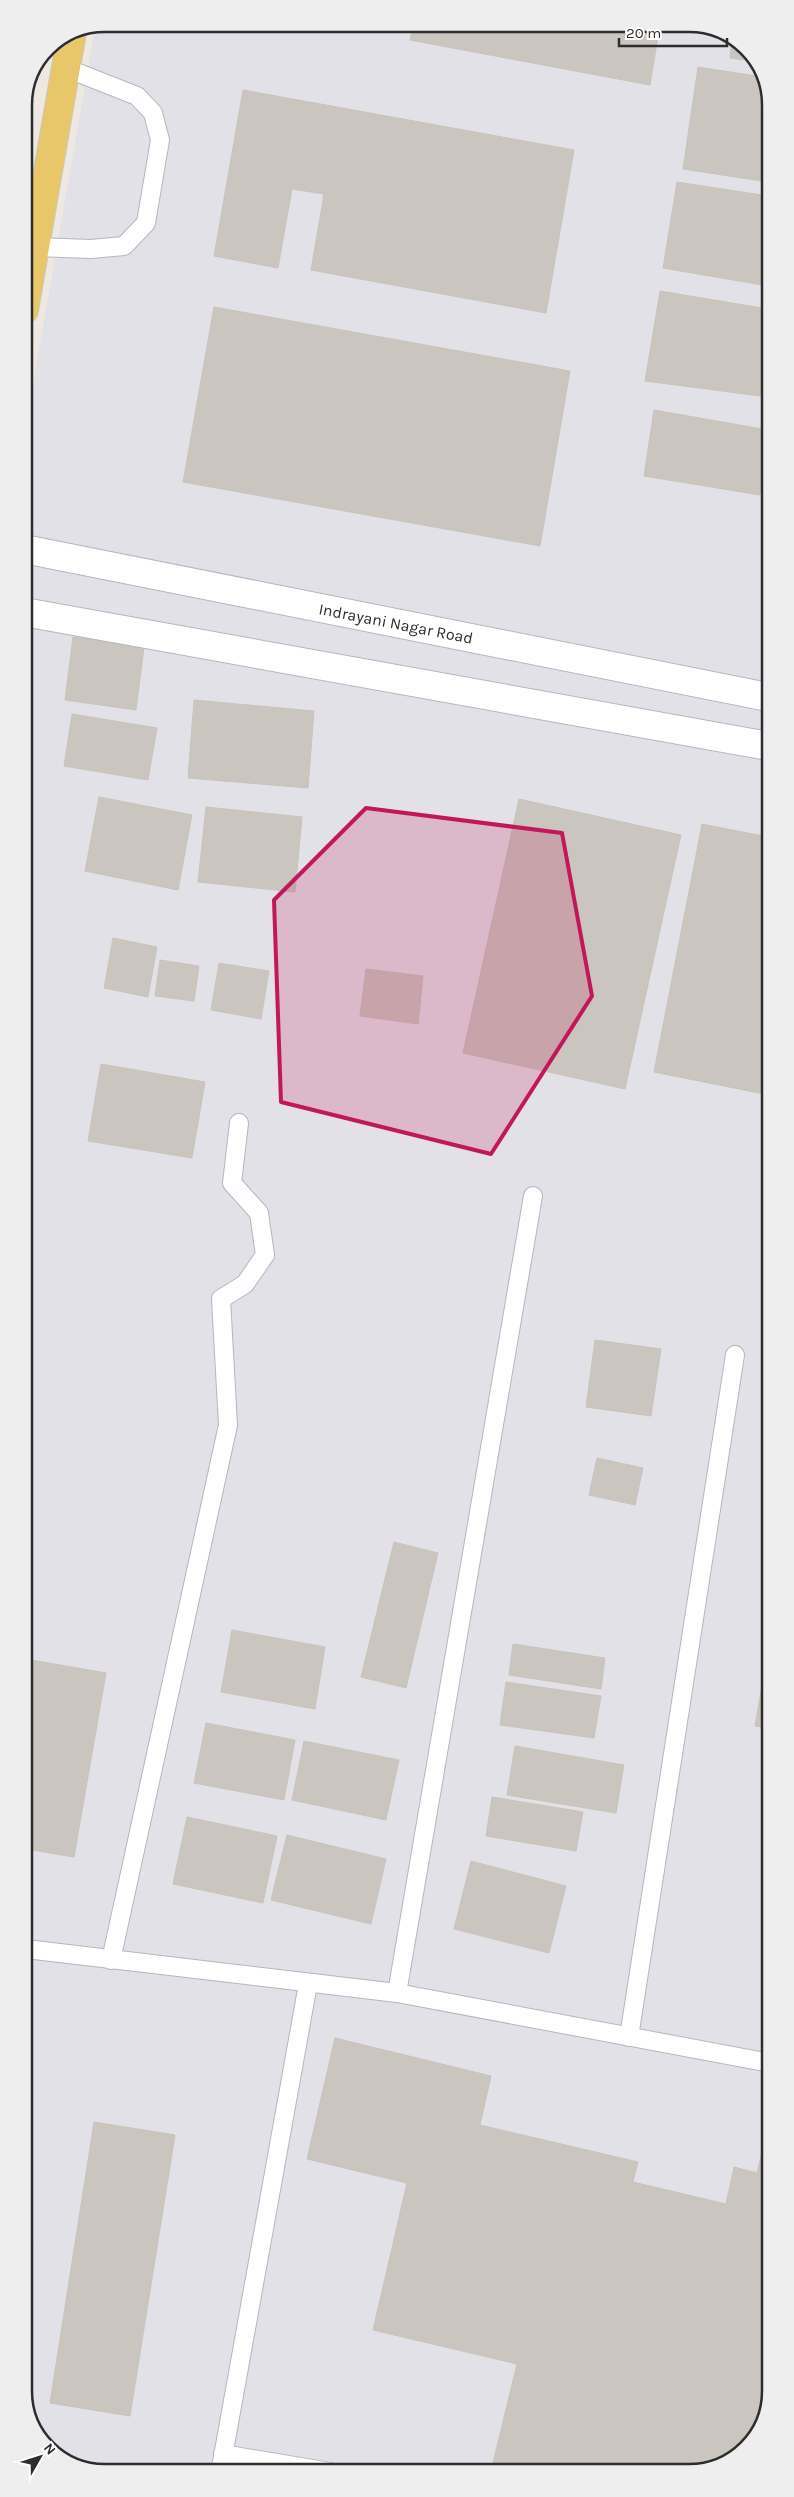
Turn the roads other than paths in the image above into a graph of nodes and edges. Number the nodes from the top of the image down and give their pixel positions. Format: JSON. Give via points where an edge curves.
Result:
{"nodes":[{"id":1,"x":70,"y":42,"type":"edge"},
{"id":2,"x":66,"y":68,"type":"junction"},
{"id":3,"x":35,"y":247,"type":"junction"},
{"id":4,"x":32,"y":264,"type":"edge"},
{"id":5,"x":32,"y":551,"type":"edge"},
{"id":6,"x":32,"y":613,"type":"edge"},
{"id":7,"x":762,"y":696,"type":"edge"},
{"id":8,"x":762,"y":745,"type":"edge"},
{"id":9,"x":239,"y":1122,"type":"dead end"},
{"id":10,"x":533,"y":1196,"type":"dead end"},
{"id":11,"x":735,"y":1355,"type":"dead end"},
{"id":12,"x":32,"y":1951,"type":"edge"},
{"id":13,"x":111,"y":1960,"type":"junction"},
{"id":14,"x":308,"y":1984,"type":"junction"},
{"id":15,"x":397,"y":1992,"type":"junction"},
{"id":16,"x":629,"y":2037,"type":"junction"},
{"id":17,"x":762,"y":2062,"type":"edge"},
{"id":18,"x":223,"y":2454,"type":"junction"},
{"id":19,"x":221,"y":2464,"type":"edge"},
{"id":20,"x":282,"y":2464,"type":"edge"}],
"edges":[{"from":1,"to":2,"type":"main road"},
{"from":2,"to":3,"type":"main road"},
{"from":2,"to":3,"type":"lane","via":[[137,96],[153,113],[159,149],[146,223],[124,246],[91,249]]},
{"from":3,"to":4,"type":"main road"},
{"from":5,"to":7,"type":"main road","name":"Indrayani Nagar Road"},
{"from":6,"to":8,"type":"main road"},
{"from":9,"to":13,"type":"lane","via":[[232,1183],[259,1214],[266,1255],[245,1284],[221,1299],[228,1425]]},
{"from":10,"to":15,"type":"lane"},
{"from":11,"to":16,"type":"lane"},
{"from":12,"to":13,"type":"lane"},
{"from":13,"to":14,"type":"lane"},
{"from":14,"to":15,"type":"lane"},
{"from":14,"to":18,"type":"lane"},
{"from":15,"to":16,"type":"lane"},
{"from":16,"to":17,"type":"lane"},
{"from":18,"to":19,"type":"lane"},
{"from":18,"to":20,"type":"lane"}]}
